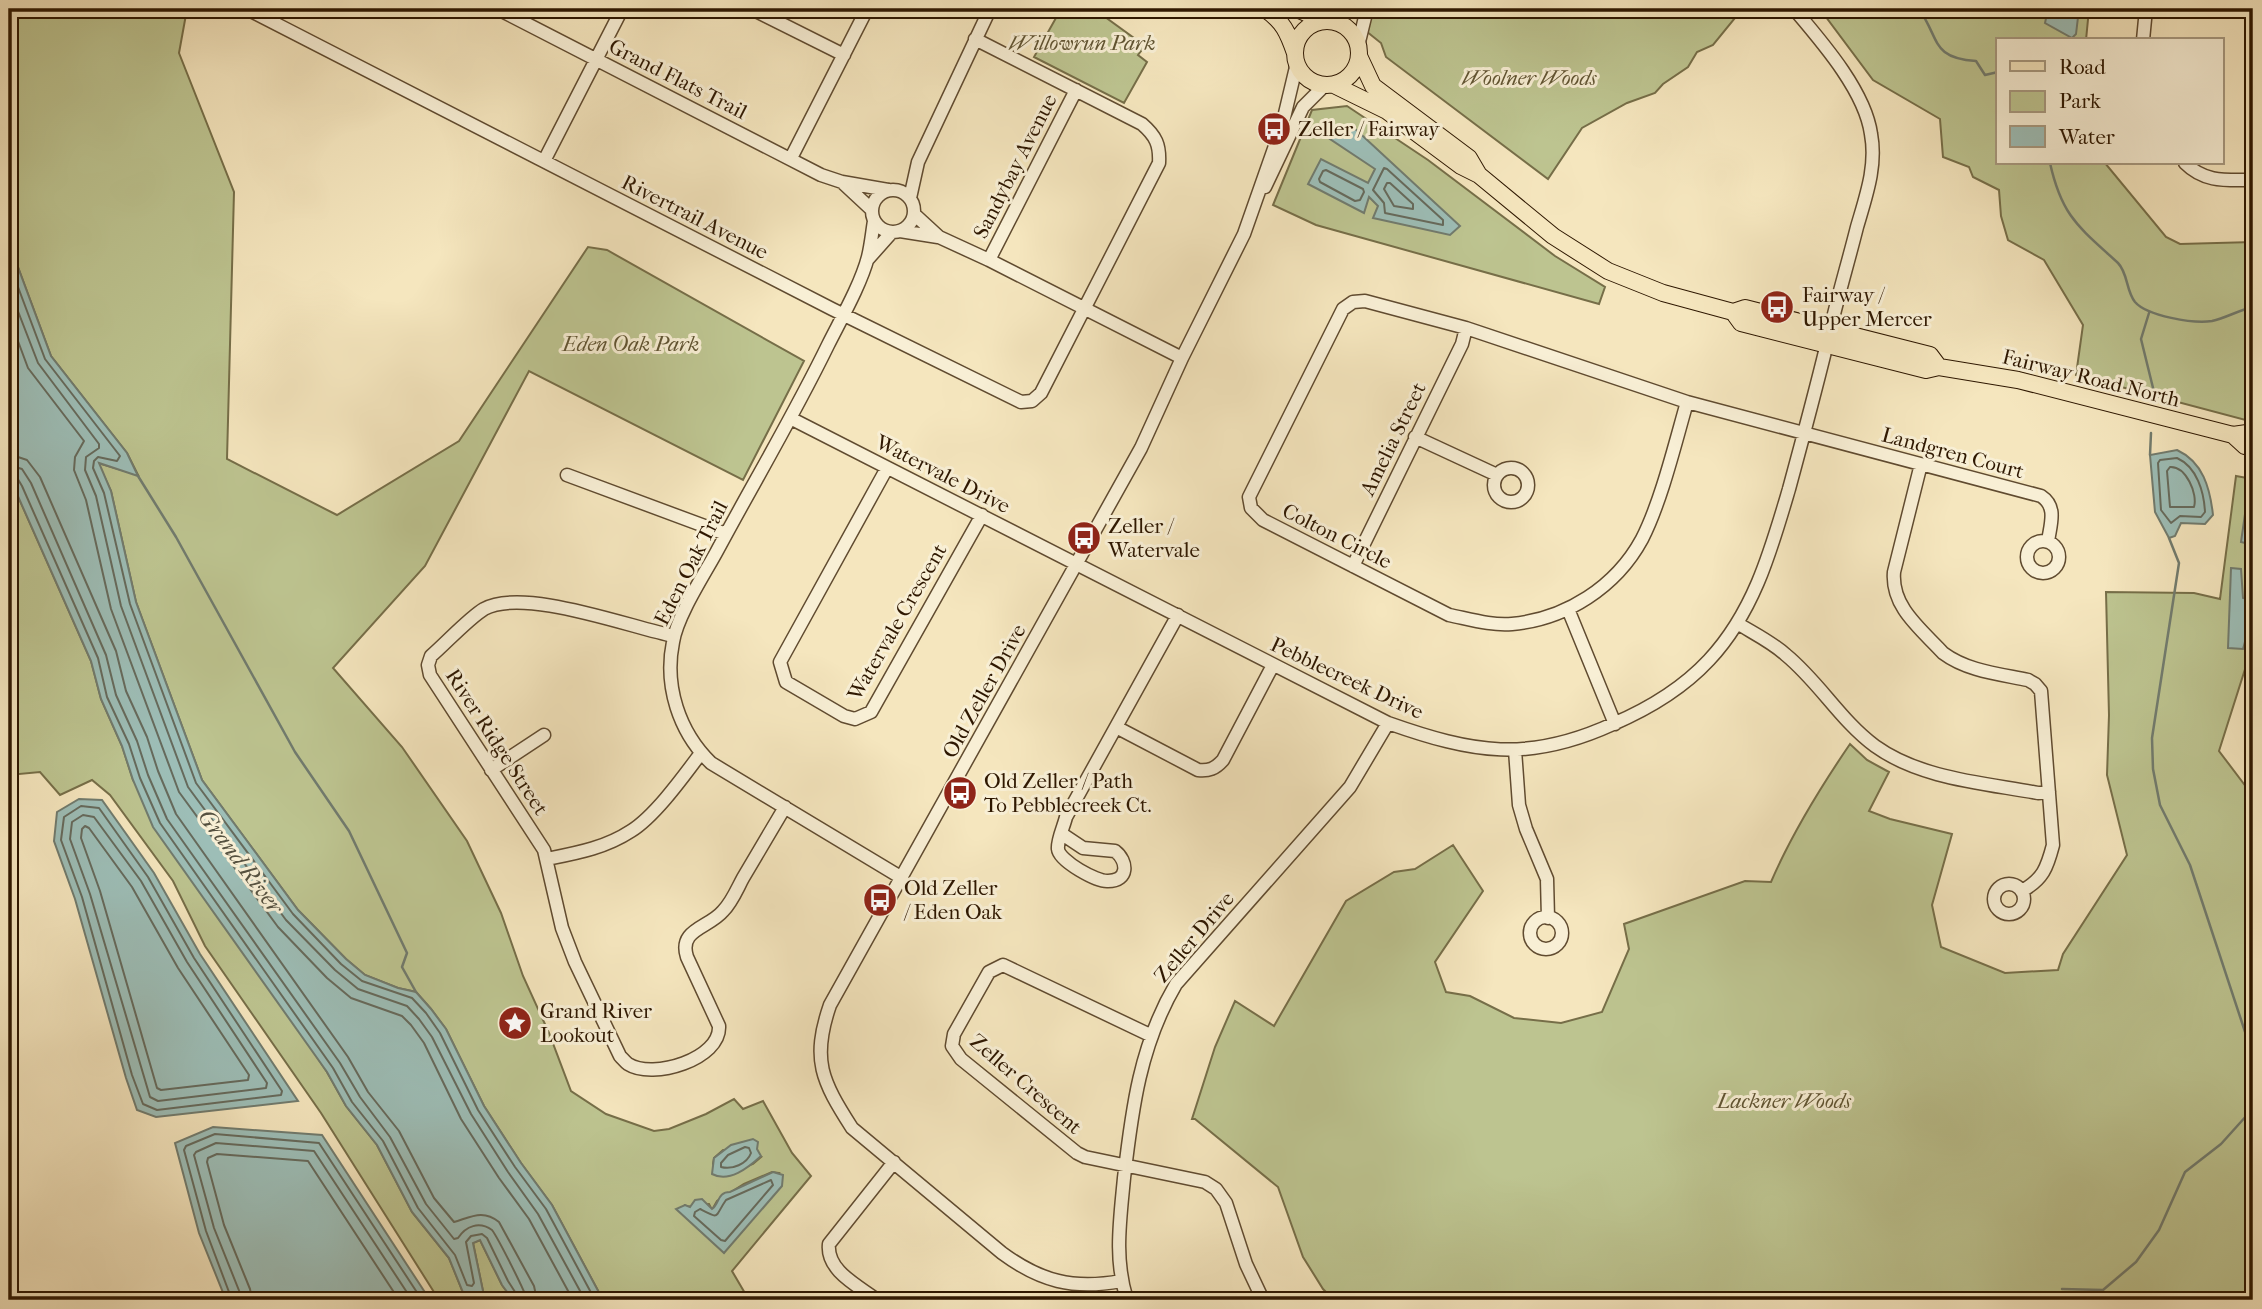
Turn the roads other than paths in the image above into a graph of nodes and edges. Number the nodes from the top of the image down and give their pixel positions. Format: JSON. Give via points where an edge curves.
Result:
{"nodes":[{"id":1,"x":247,"y":9,"type":"edge"},
{"id":2,"x":498,"y":9,"type":"edge"},
{"id":3,"x":622,"y":9,"type":"edge"},
{"id":4,"x":752,"y":9,"type":"edge"},
{"id":5,"x":867,"y":9,"type":"edge"},
{"id":6,"x":990,"y":9,"type":"edge"},
{"id":7,"x":1265,"y":9,"type":"edge"},
{"id":8,"x":1297,"y":9,"type":"edge"},
{"id":9,"x":1346,"y":9,"type":"edge"},
{"id":10,"x":1367,"y":9,"type":"edge"},
{"id":11,"x":1794,"y":9,"type":"edge"},
{"id":12,"x":2146,"y":9,"type":"edge"},
{"id":13,"x":1327,"y":21,"type":"junction"},
{"id":14,"x":2143,"y":38,"type":"edge"},
{"id":15,"x":975,"y":39,"type":"junction"},
{"id":16,"x":1359,"y":51,"type":"junction"},
{"id":17,"x":844,"y":55,"type":"junction"},
{"id":18,"x":1296,"y":58,"type":"junction"},
{"id":19,"x":596,"y":59,"type":"junction"},
{"id":20,"x":1329,"y":85,"type":"junction"},
{"id":21,"x":1076,"y":90,"type":"junction"},
{"id":22,"x":791,"y":159,"type":"junction"},
{"id":23,"x":544,"y":161,"type":"junction"},
{"id":24,"x":918,"y":162,"type":"junction"},
{"id":25,"x":2186,"y":164,"type":"edge"},
{"id":26,"x":1479,"y":175,"type":"junction"},
{"id":27,"x":2253,"y":180,"type":"edge"},
{"id":28,"x":842,"y":182,"type":"junction"},
{"id":29,"x":891,"y":189,"type":"junction"},
{"id":30,"x":910,"y":198,"type":"junction"},
{"id":31,"x":1253,"y":209,"type":"junction"},
{"id":32,"x":914,"y":214,"type":"junction"},
{"id":33,"x":873,"y":215,"type":"junction"},
{"id":34,"x":896,"y":232,"type":"junction"},
{"id":35,"x":939,"y":237,"type":"junction"},
{"id":36,"x":867,"y":259,"type":"junction"},
{"id":37,"x":989,"y":260,"type":"junction"},
{"id":38,"x":1085,"y":309,"type":"junction"},
{"id":39,"x":843,"y":314,"type":"junction"},
{"id":40,"x":1466,"y":328,"type":"junction"},
{"id":41,"x":1828,"y":336,"type":"junction"},
{"id":42,"x":1182,"y":358,"type":"junction"},
{"id":43,"x":1687,"y":402,"type":"junction"},
{"id":44,"x":792,"y":419,"type":"junction"},
{"id":45,"x":1804,"y":435,"type":"junction"},
{"id":46,"x":2233,"y":435,"type":"junction"},
{"id":47,"x":2253,"y":435,"type":"edge"},
{"id":48,"x":1415,"y":437,"type":"junction"},
{"id":49,"x":2253,"y":448,"type":"edge"},
{"id":50,"x":1921,"y":464,"type":"junction"},
{"id":51,"x":887,"y":468,"type":"junction"},
{"id":52,"x":567,"y":475,"type":"dead end"},
{"id":53,"x":1497,"y":475,"type":"dead end"},
{"id":54,"x":982,"y":515,"type":"junction"},
{"id":55,"x":726,"y":534,"type":"junction"},
{"id":56,"x":2048,"y":542,"type":"dead end"},
{"id":57,"x":1077,"y":563,"type":"junction"},
{"id":58,"x":1353,"y":566,"type":"junction"},
{"id":59,"x":1568,"y":609,"type":"junction"},
{"id":60,"x":1178,"y":615,"type":"junction"},
{"id":61,"x":1737,"y":623,"type":"junction"},
{"id":62,"x":674,"y":636,"type":"junction"},
{"id":63,"x":1273,"y":665,"type":"junction"},
{"id":64,"x":1388,"y":723,"type":"junction"},
{"id":65,"x":1615,"y":723,"type":"junction"},
{"id":66,"x":1116,"y":727,"type":"junction"},
{"id":67,"x":544,"y":735,"type":"dead end"},
{"id":68,"x":1515,"y":750,"type":"junction"},
{"id":69,"x":701,"y":754,"type":"junction"},
{"id":70,"x":491,"y":770,"type":"junction"},
{"id":71,"x":2049,"y":792,"type":"junction"},
{"id":72,"x":785,"y":807,"type":"junction"},
{"id":73,"x":1062,"y":834,"type":"junction"},
{"id":74,"x":547,"y":859,"type":"junction"},
{"id":75,"x":902,"y":878,"type":"junction"},
{"id":76,"x":2022,"y":891,"type":"dead end"},
{"id":77,"x":1548,"y":918,"type":"dead end"},
{"id":78,"x":1152,"y":1036,"type":"junction"},
{"id":79,"x":894,"y":1162,"type":"junction"},
{"id":80,"x":1126,"y":1164,"type":"junction"},
{"id":81,"x":1121,"y":1280,"type":"junction"},
{"id":82,"x":877,"y":1300,"type":"edge"},
{"id":83,"x":1127,"y":1300,"type":"edge"},
{"id":84,"x":1263,"y":1300,"type":"edge"}],
"edges":[{"from":1,"to":23,"type":"street","name":"Rivertrail Avenue"},
{"from":2,"to":19,"type":"street","name":"Grand Flats Trail"},
{"from":3,"to":19,"type":"street"},
{"from":4,"to":17,"type":"street"},
{"from":5,"to":17,"type":"street"},
{"from":6,"to":15,"type":"street"},
{"from":7,"to":18,"type":"main road","via":[[1287,28]]},
{"from":8,"to":13,"type":"main road"},
{"from":9,"to":13,"type":"street"},
{"from":10,"to":16,"type":"street"},
{"from":11,"to":41,"type":"street","name":"Pebblecreek Drive","via":[[1854,88],[1871,133],[1871,174]]},
{"from":12,"to":14,"type":"street"},
{"from":13,"to":16,"type":"main road","via":[[1348,29]]},
{"from":13,"to":18,"type":"main road","via":[[1303,32]]},
{"from":15,"to":21,"type":"street"},
{"from":15,"to":24,"type":"street"},
{"from":16,"to":20,"type":"main road","via":[[1349,77]]},
{"from":16,"to":26,"type":"main road","name":"Fairway Road North","via":[[1373,86],[1469,158]]},
{"from":17,"to":22,"type":"street"},
{"from":18,"to":20,"type":"main road","via":[[1312,82]]},
{"from":18,"to":31,"type":"street","name":"Old Zeller Drive","via":[[1282,126]]},
{"from":19,"to":22,"type":"street","name":"Grand Flats Trail"},
{"from":19,"to":23,"type":"street"},
{"from":20,"to":26,"type":"main road","name":"Fairway Road North","via":[[1387,111]]},
{"from":20,"to":31,"type":"street","name":"Old Zeller Drive","via":[[1303,107]]},
{"from":21,"to":37,"type":"street","name":"Sandybay Avenue"},
{"from":21,"to":38,"type":"street","via":[[1142,124],[1157,141],[1159,152],[1158,163]]},
{"from":22,"to":28,"type":"street","name":"Grand Flats Trail"},
{"from":23,"to":39,"type":"street","name":"Rivertrail Avenue"},
{"from":24,"to":29,"type":"street"},
{"from":24,"to":30,"type":"street"},
{"from":25,"to":27,"type":"street","via":[[2210,178]]},
{"from":26,"to":41,"type":"main road","name":"Fairway Road North","via":[[1553,236],[1608,271],[1663,293],[1733,312],[1745,308]]},
{"from":28,"to":29,"type":"street","name":"Grand Flats Trail"},
{"from":28,"to":33,"type":"street","name":"Grand Flats Trail"},
{"from":29,"to":30,"type":"street"},
{"from":29,"to":33,"type":"street","via":[[876,197]]},
{"from":30,"to":32,"type":"street"},
{"from":31,"to":42,"type":"street","name":"Old Zeller Drive"},
{"from":32,"to":34,"type":"street","via":[[910,224]]},
{"from":32,"to":35,"type":"street"},
{"from":33,"to":34,"type":"street","via":[[885,231]]},
{"from":33,"to":36,"type":"street","name":"Eden Oak Trail"},
{"from":34,"to":35,"type":"street"},
{"from":34,"to":36,"type":"street","name":"Eden Oak Trail"},
{"from":35,"to":37,"type":"street"},
{"from":36,"to":39,"type":"street","name":"Eden Oak Trail"},
{"from":37,"to":38,"type":"street"},
{"from":38,"to":39,"type":"street","name":"Rivertrail Avenue","via":[[1041,393],[1032,401],[1021,402]]},
{"from":38,"to":42,"type":"street"},
{"from":39,"to":44,"type":"street","name":"Eden Oak Trail"},
{"from":40,"to":43,"type":"street","name":"Colton Circle"},
{"from":40,"to":48,"type":"street","name":"Amelia Street"},
{"from":40,"to":58,"type":"street","name":"Colton Circle","via":[[1365,301],[1343,309],[1249,496],[1251,508],[1263,520]]},
{"from":41,"to":45,"type":"street","name":"Pebblecreek Drive"},
{"from":41,"to":46,"type":"main road","name":"Fairway Road North","via":[[1930,355],[1939,367],[2068,391]]},
{"from":42,"to":57,"type":"street","name":"Old Zeller Drive","via":[[1141,448]]},
{"from":43,"to":45,"type":"street","name":"Colton Circle"},
{"from":43,"to":59,"type":"street","name":"Colton Circle","via":[[1642,538],[1609,582]]},
{"from":44,"to":51,"type":"street","name":"Watervale Drive"},
{"from":44,"to":55,"type":"street","name":"Eden Oak Trail"},
{"from":45,"to":50,"type":"street","name":"Landgren Court"},
{"from":45,"to":61,"type":"street","name":"Pebblecreek Drive","via":[[1769,556]]},
{"from":46,"to":47,"type":"main road","name":"Fairway Road North"},
{"from":46,"to":49,"type":"main road","name":"Fairway Road North"},
{"from":48,"to":53,"type":"street"},
{"from":48,"to":58,"type":"street","name":"Amelia Street"},
{"from":50,"to":56,"type":"street","name":"Landgren Court","via":[[2041,496],[2052,508]]},
{"from":50,"to":71,"type":"street","via":[[1894,572],[1896,595],[1902,609],[1951,659],[2028,680],[2041,691]]},
{"from":51,"to":54,"type":"street","name":"Watervale Drive"},
{"from":51,"to":54,"type":"street","name":"Watervale Crescent","via":[[780,662],[786,682],[844,716],[855,719],[871,712]]},
{"from":52,"to":55,"type":"street"},
{"from":54,"to":57,"type":"street","name":"Watervale Drive"},
{"from":55,"to":62,"type":"street","name":"Eden Oak Trail"},
{"from":57,"to":60,"type":"street","name":"Pebblecreek Drive"},
{"from":57,"to":75,"type":"street","name":"Old Zeller Drive"},
{"from":58,"to":59,"type":"street","name":"Colton Circle","via":[[1449,615],[1477,621],[1510,624]]},
{"from":59,"to":65,"type":"street"},
{"from":60,"to":63,"type":"street","name":"Pebblecreek Drive"},
{"from":60,"to":66,"type":"street"},
{"from":61,"to":65,"type":"street","name":"Pebblecreek Drive","via":[[1709,660],[1672,692]]},
{"from":61,"to":71,"type":"street","via":[[1786,654],[1875,747],[1900,761],[1926,771]]},
{"from":62,"to":69,"type":"street","name":"Eden Oak Trail","via":[[674,699]]},
{"from":62,"to":70,"type":"street","name":"River Ridge Street","via":[[527,603],[503,603],[483,610],[431,656],[428,665]]},
{"from":63,"to":64,"type":"street","name":"Pebblecreek Drive"},
{"from":63,"to":66,"type":"street","via":[[1223,760],[1208,771]]},
{"from":64,"to":68,"type":"street","name":"Pebblecreek Drive","via":[[1464,746]]},
{"from":64,"to":78,"type":"street","name":"Zeller Drive","via":[[1350,788],[1175,984]]},
{"from":65,"to":68,"type":"street","name":"Pebblecreek Drive","via":[[1566,743]]},
{"from":66,"to":73,"type":"street","via":[[1066,817]]},
{"from":67,"to":70,"type":"street"},
{"from":68,"to":77,"type":"street","via":[[1518,805],[1547,879]]},
{"from":69,"to":72,"type":"street","name":"Eden Oak Trail"},
{"from":69,"to":74,"type":"street","via":[[632,831],[595,849]]},
{"from":70,"to":74,"type":"street","name":"River Ridge Street"},
{"from":71,"to":76,"type":"street","via":[[2053,845],[2048,865],[2036,883]]},
{"from":72,"to":74,"type":"street","name":"River Ridge Street","via":[[726,909],[685,939],[684,949],[716,1016],[719,1035],[715,1044],[697,1057],[664,1069],[637,1068],[620,1056],[562,928]]},
{"from":72,"to":75,"type":"street","name":"Eden Oak Trail"},
{"from":73,"to":73,"type":"street","via":[[1061,857],[1075,867],[1102,881],[1116,880],[1125,872],[1125,862],[1115,851],[1083,848]]},
{"from":75,"to":79,"type":"street","name":"Old Zeller Drive","via":[[830,1005],[820,1033],[822,1072],[834,1101],[852,1128]]},
{"from":78,"to":80,"type":"street","name":"Zeller Drive","via":[[1133,1100]]},
{"from":78,"to":80,"type":"street","name":"Zeller Crescent","via":[[1003,965],[989,972],[954,1034],[952,1046],[961,1059],[1068,1147],[1085,1157]]},
{"from":79,"to":81,"type":"street","name":"Old Zeller Drive","via":[[1026,1271],[1070,1284]]},
{"from":79,"to":82,"type":"street","via":[[828,1249],[834,1266]]},
{"from":80,"to":81,"type":"street","name":"Zeller Drive","via":[[1118,1238]]},
{"from":80,"to":84,"type":"street","via":[[1205,1182],[1216,1189],[1226,1203]]},
{"from":81,"to":83,"type":"street","name":"Zeller Drive"}]}
